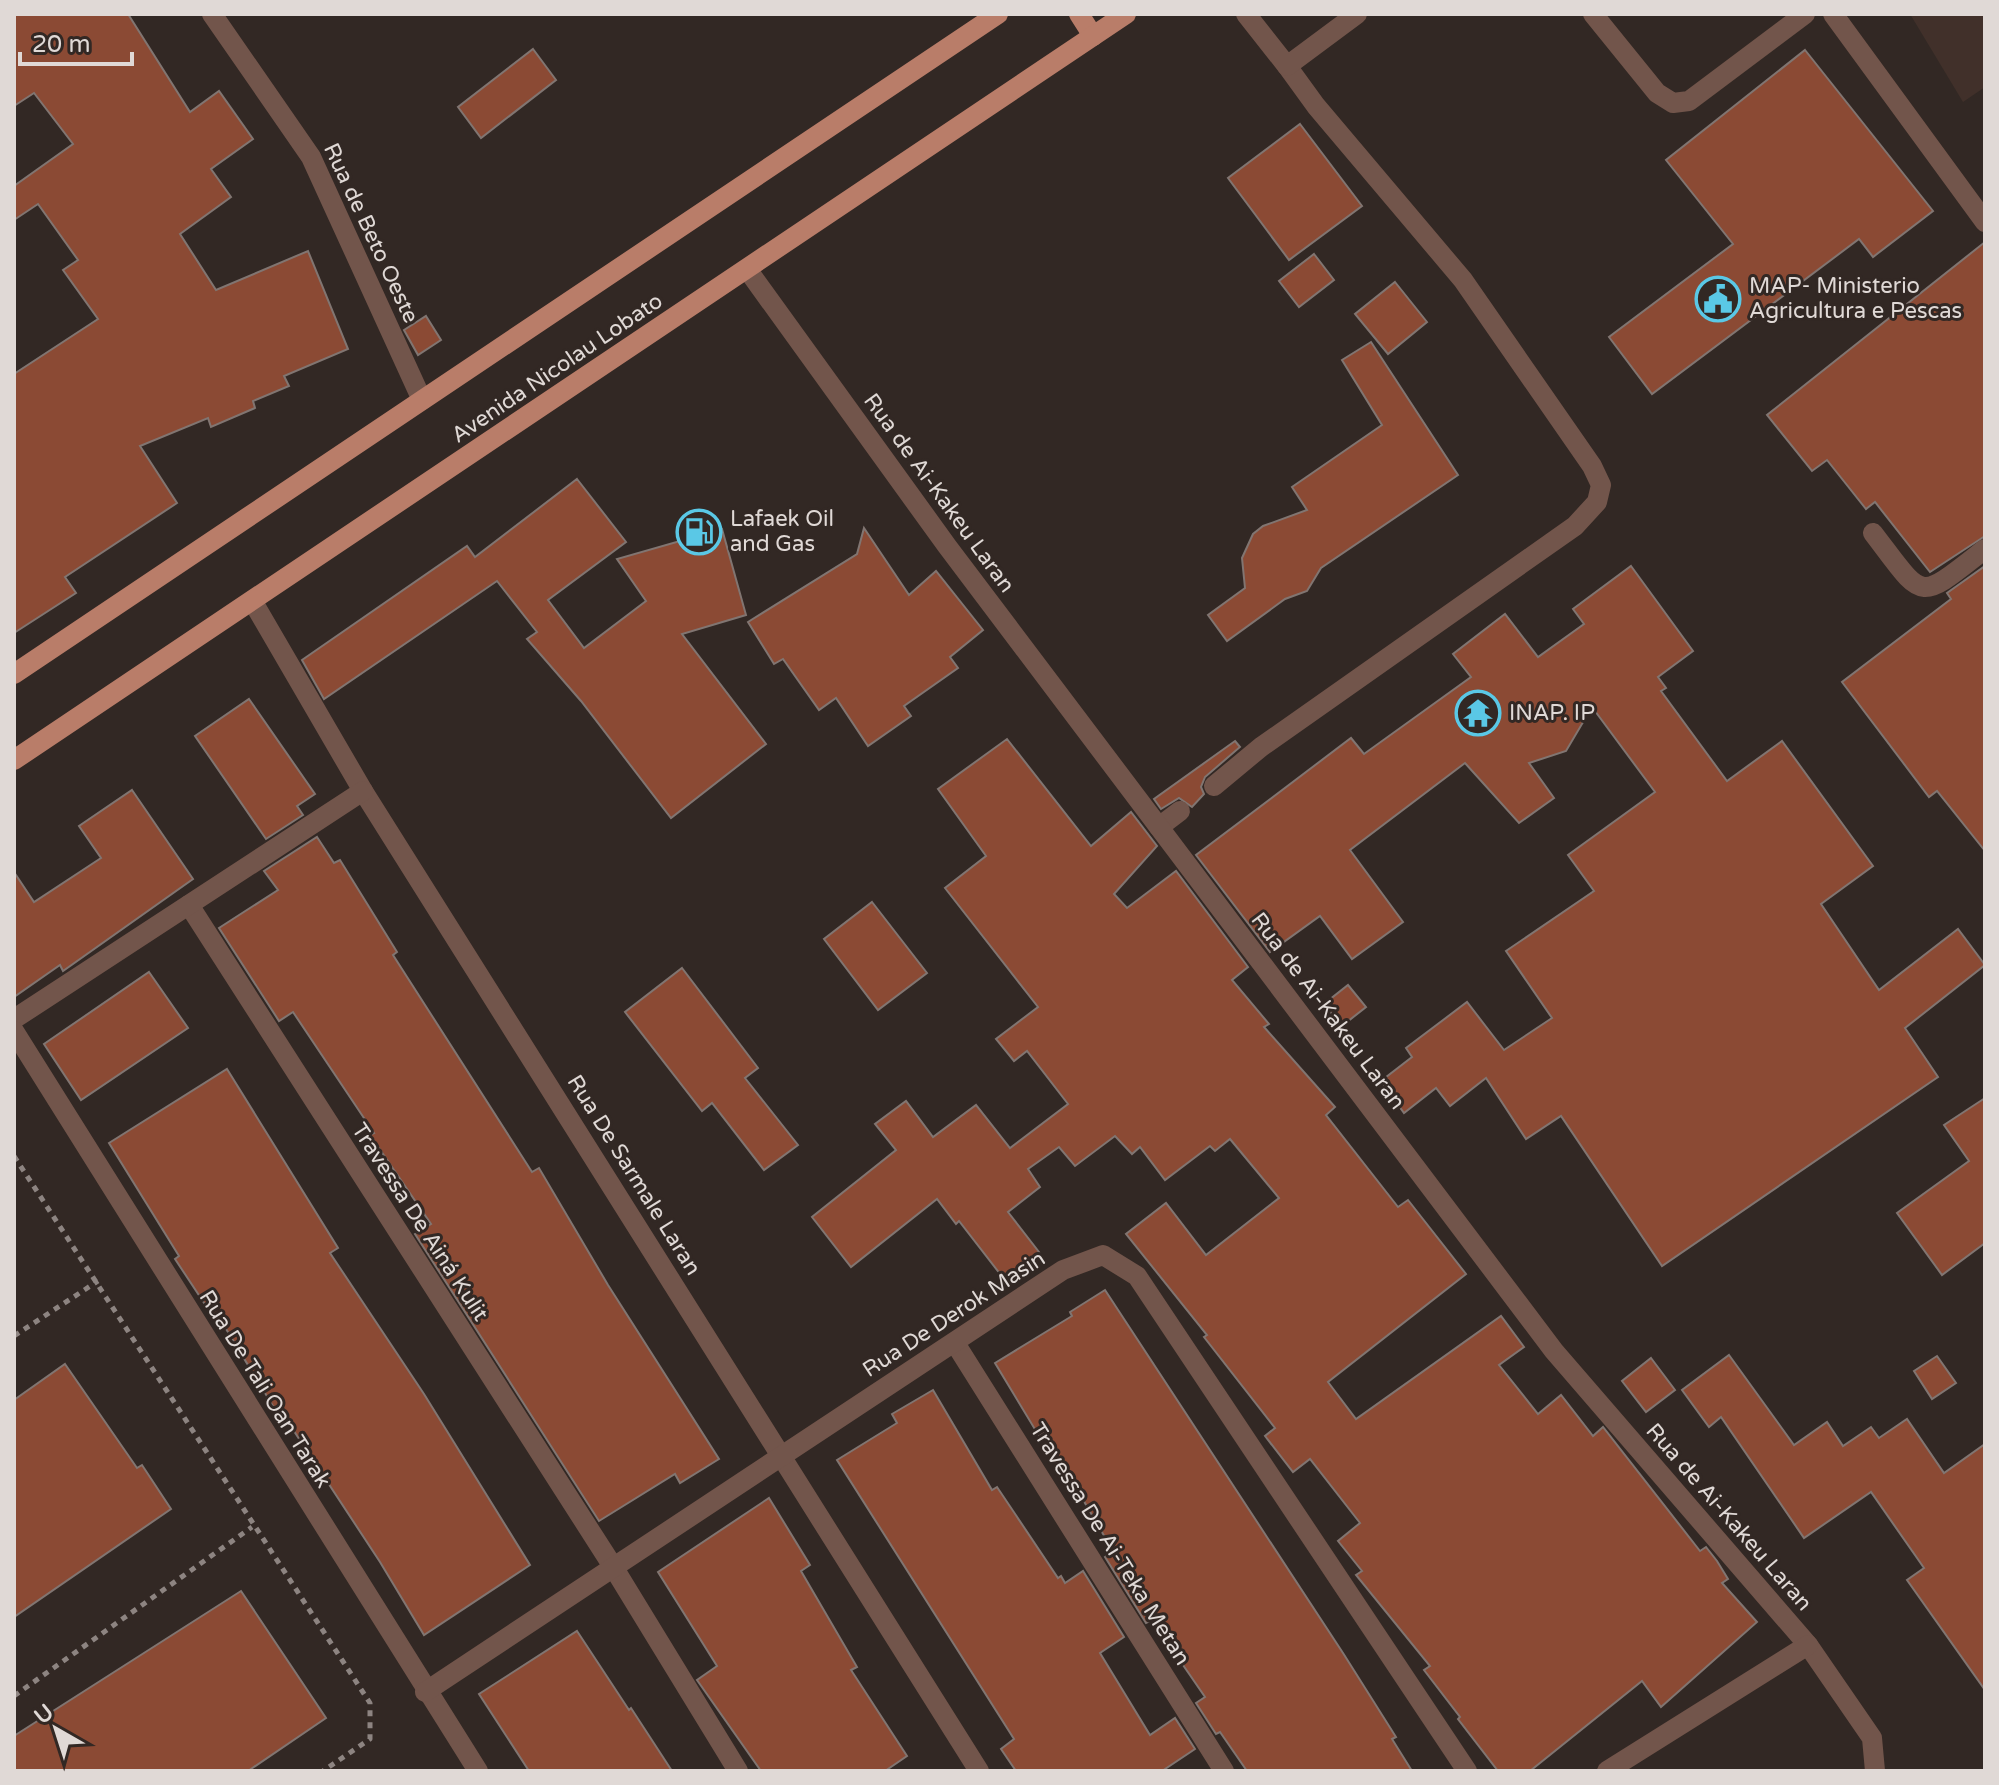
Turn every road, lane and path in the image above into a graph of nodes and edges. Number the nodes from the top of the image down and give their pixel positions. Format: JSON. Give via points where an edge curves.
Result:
{"nodes":[{"id":1,"x":212,"y":14,"type":"edge"},
{"id":2,"x":998,"y":14,"type":"edge"},
{"id":3,"x":1079,"y":14,"type":"edge"},
{"id":4,"x":1126,"y":14,"type":"edge"},
{"id":5,"x":1246,"y":14,"type":"edge"},
{"id":6,"x":1357,"y":14,"type":"edge"},
{"id":7,"x":1593,"y":14,"type":"edge"},
{"id":8,"x":1805,"y":14,"type":"edge"},
{"id":9,"x":1833,"y":14,"type":"edge"},
{"id":10,"x":1093,"y":36,"type":"junction"},
{"id":11,"x":1287,"y":66,"type":"junction"},
{"id":12,"x":1985,"y":222,"type":"edge"},
{"id":13,"x":747,"y":269,"type":"junction"},
{"id":14,"x":422,"y":400,"type":"junction"},
{"id":15,"x":1873,"y":533,"type":"dead end"},
{"id":16,"x":1985,"y":549,"type":"edge"},
{"id":17,"x":253,"y":602,"type":"junction"},
{"id":18,"x":14,"y":674,"type":"edge"},
{"id":19,"x":14,"y":760,"type":"edge"},
{"id":20,"x":1214,"y":786,"type":"dead end"},
{"id":21,"x":363,"y":791,"type":"junction"},
{"id":22,"x":1180,"y":811,"type":"dead end"},
{"id":23,"x":1159,"y":827,"type":"junction"},
{"id":24,"x":189,"y":905,"type":"junction"},
{"id":25,"x":14,"y":1019,"type":"edge"},
{"id":26,"x":14,"y":1031,"type":"edge"},
{"id":27,"x":14,"y":1156,"type":"edge"},
{"id":28,"x":98,"y":1281,"type":"junction"},
{"id":29,"x":14,"y":1336,"type":"edge"},
{"id":30,"x":955,"y":1343,"type":"junction"},
{"id":31,"x":782,"y":1455,"type":"junction"},
{"id":32,"x":252,"y":1527,"type":"junction"},
{"id":33,"x":612,"y":1565,"type":"junction"},
{"id":34,"x":1808,"y":1645,"type":"junction"},
{"id":35,"x":425,"y":1692,"type":"junction"},
{"id":36,"x":14,"y":1696,"type":"edge"},
{"id":37,"x":323,"y":1771,"type":"edge"},
{"id":38,"x":478,"y":1771,"type":"edge"},
{"id":39,"x":738,"y":1771,"type":"edge"},
{"id":40,"x":979,"y":1771,"type":"edge"},
{"id":41,"x":1224,"y":1771,"type":"edge"},
{"id":42,"x":1467,"y":1771,"type":"edge"},
{"id":43,"x":1607,"y":1771,"type":"edge"},
{"id":44,"x":1875,"y":1771,"type":"edge"}],
"edges":[{"from":1,"to":14,"type":"street","name":"Rua de Beto Oeste","via":[[311,157]]},
{"from":2,"to":14,"type":"main road"},
{"from":3,"to":10,"type":"main road"},
{"from":4,"to":10,"type":"main road","name":"Avenida Nicolau Lobato"},
{"from":5,"to":11,"type":"street"},
{"from":6,"to":11,"type":"street"},
{"from":7,"to":8,"type":"street","via":[[1657,93],[1673,103],[1689,101]]},
{"from":9,"to":12,"type":"street"},
{"from":10,"to":13,"type":"main road","name":"Avenida Nicolau Lobato"},
{"from":11,"to":20,"type":"street","via":[[1463,280],[1601,485],[1597,502],[1575,526],[1261,747]]},
{"from":13,"to":17,"type":"main road","name":"Avenida Nicolau Lobato"},
{"from":13,"to":23,"type":"street","name":"Rua de Ai-Kakeu Laran"},
{"from":14,"to":18,"type":"main road"},
{"from":15,"to":16,"type":"street","via":[[1913,586],[1926,589]]},
{"from":17,"to":19,"type":"main road","name":"Avenida Nicolau Lobato"},
{"from":17,"to":21,"type":"street","name":"Rua De Sarmale Laran"},
{"from":21,"to":24,"type":"street"},
{"from":21,"to":31,"type":"street","name":"Rua De Sarmale Laran"},
{"from":22,"to":23,"type":"street"},
{"from":23,"to":34,"type":"street","name":"Rua de Ai-Kakeu Laran","via":[[1554,1351]]},
{"from":24,"to":25,"type":"street"},
{"from":24,"to":33,"type":"street","name":"Travessa De Ainá Kulit"},
{"from":26,"to":35,"type":"street","name":"Rua De Tali Oan Tarak"},
{"from":27,"to":28,"type":"path"},
{"from":28,"to":29,"type":"path"},
{"from":28,"to":32,"type":"path"},
{"from":30,"to":31,"type":"street","name":"Rua De Derok Masin"},
{"from":30,"to":41,"type":"street","name":"Travessa De Ai-Teka Metan"},
{"from":30,"to":42,"type":"street","name":"Rua De Derok Masin","via":[[1063,1270],[1103,1255],[1137,1276]]},
{"from":31,"to":33,"type":"street","name":"Rua De Derok Masin"},
{"from":31,"to":40,"type":"street","name":"Rua De Sarmale Laran"},
{"from":32,"to":36,"type":"path"},
{"from":32,"to":37,"type":"path","via":[[370,1703],[370,1739]]},
{"from":33,"to":35,"type":"street","name":"Rua De Derok Masin"},
{"from":33,"to":39,"type":"street","name":"Travessa De Ainá Kulit"},
{"from":34,"to":43,"type":"street"},
{"from":34,"to":44,"type":"street","name":"Rua de Ai-Kakeu Laran","via":[[1872,1738]]},
{"from":35,"to":38,"type":"street","name":"Rua De Tali Oan Tarak"}]}
